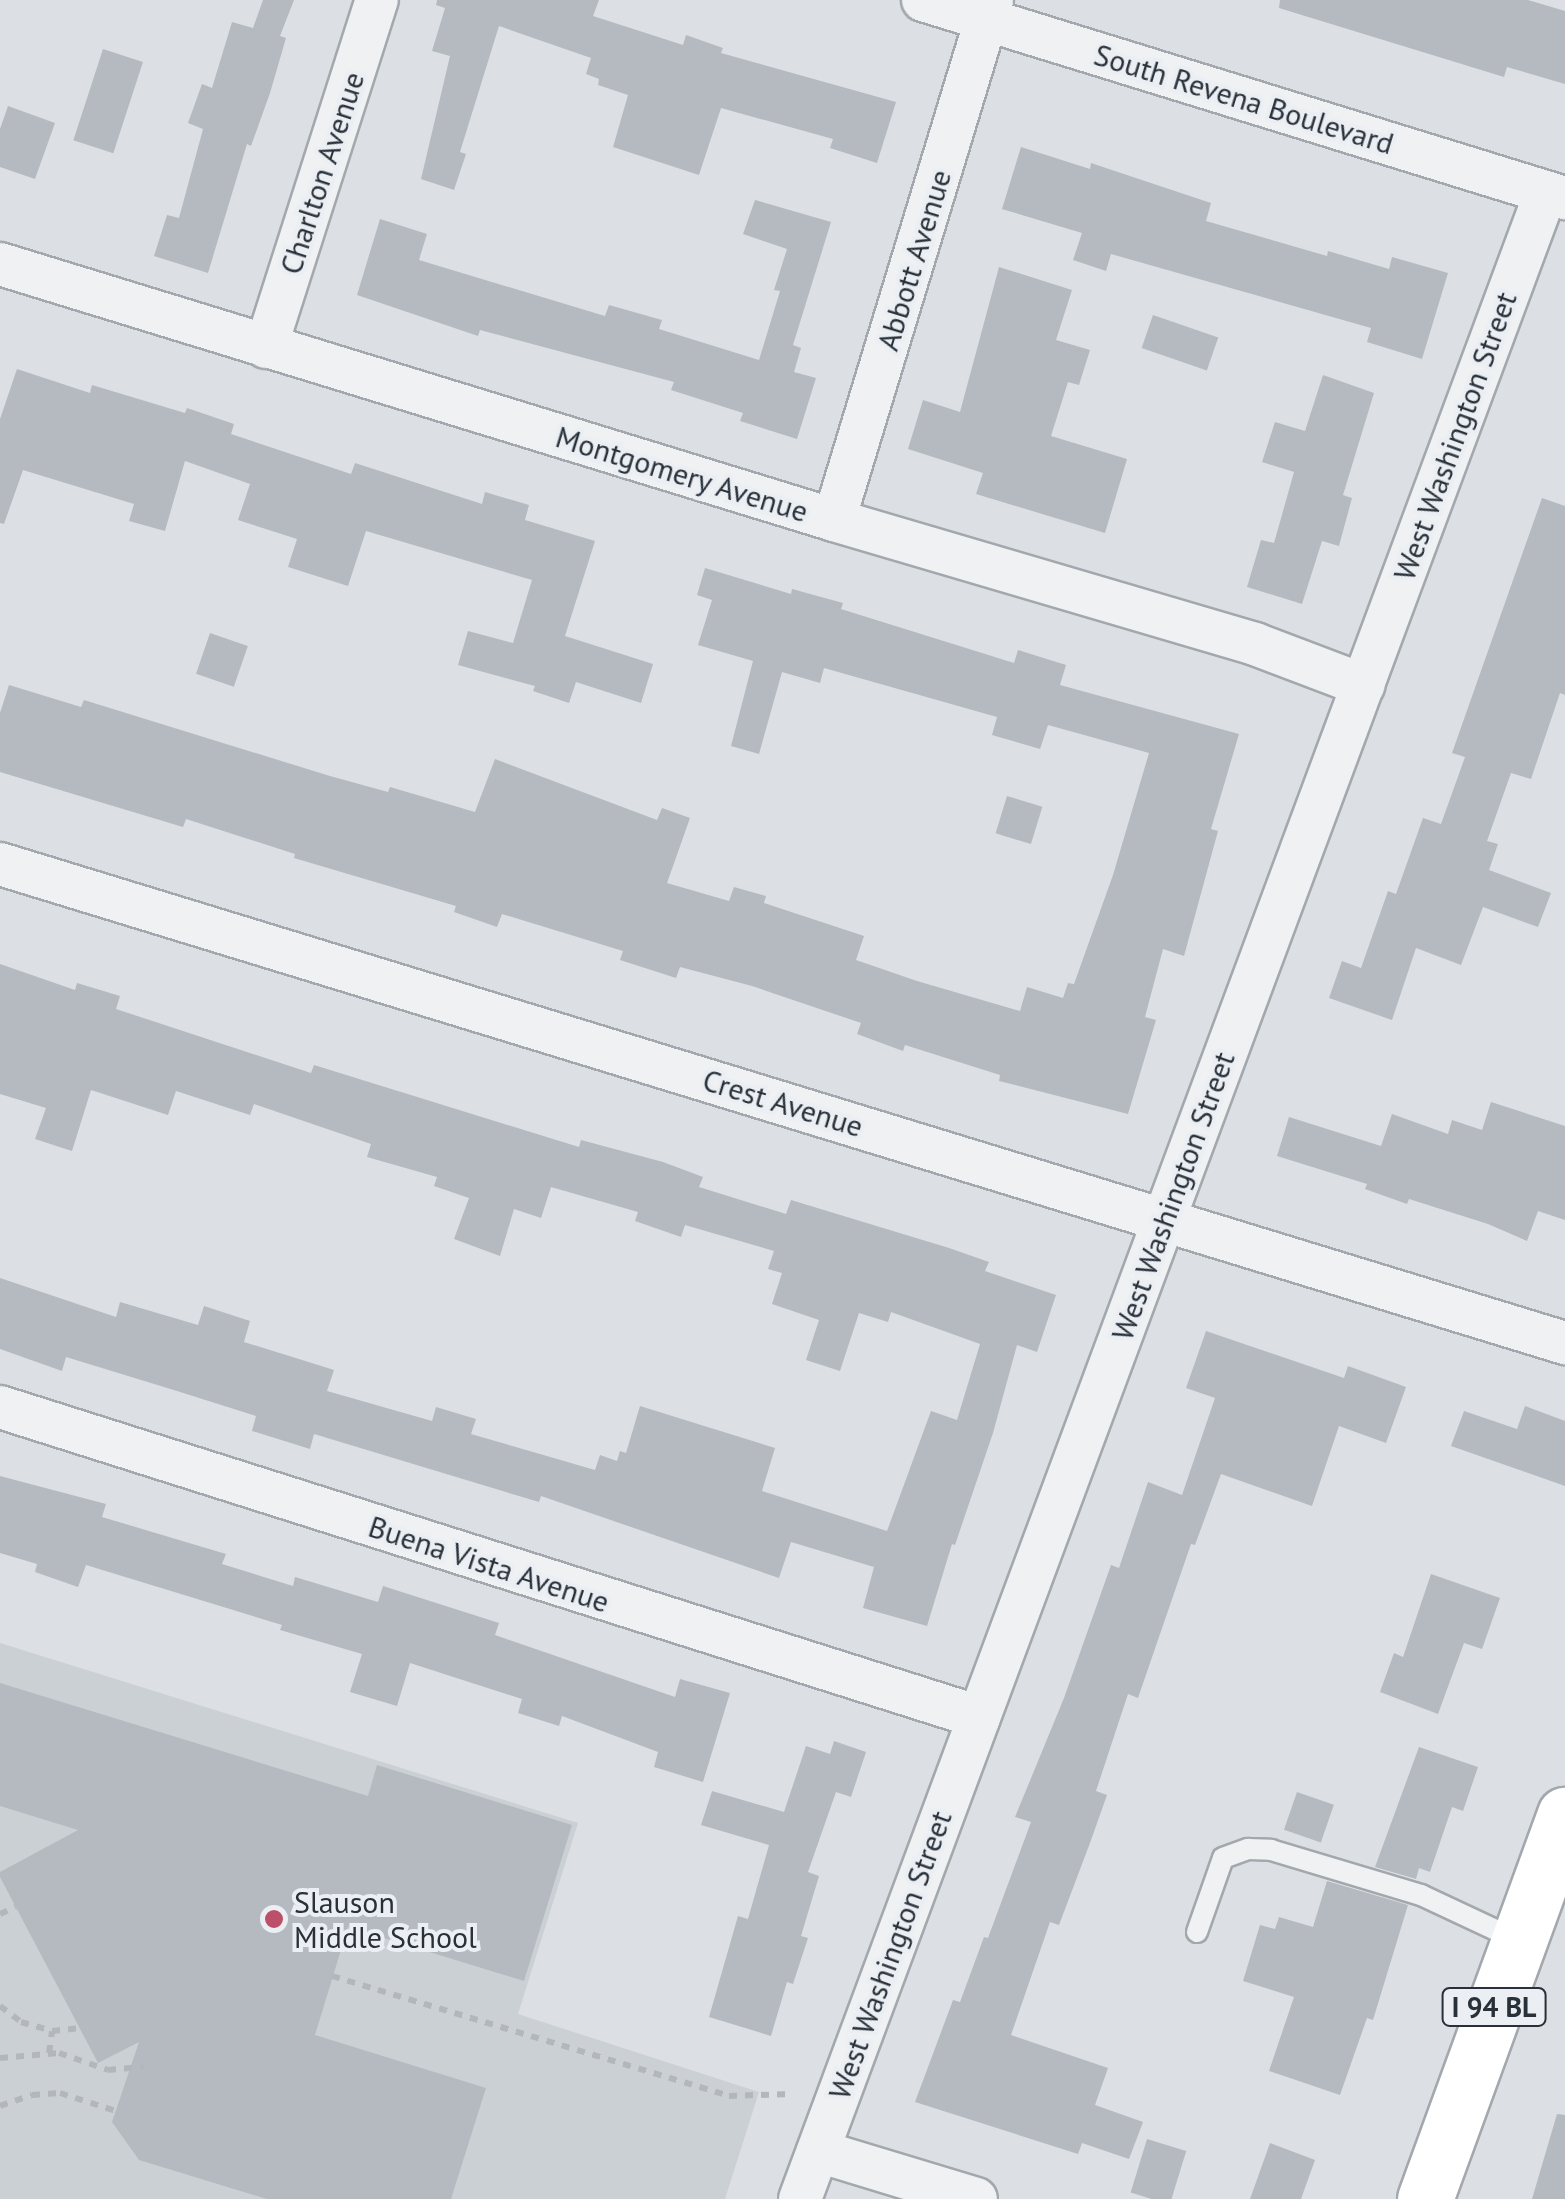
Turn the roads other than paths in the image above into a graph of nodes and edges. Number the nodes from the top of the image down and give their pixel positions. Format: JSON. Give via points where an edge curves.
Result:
{"nodes":[{"id":1,"x":377,"y":0,"type":"edge"},
{"id":2,"x":923,"y":0,"type":"edge"},
{"id":3,"x":990,"y":10,"type":"edge"},
{"id":4,"x":1555,"y":195,"type":"edge"},
{"id":5,"x":0,"y":264,"type":"edge"},
{"id":6,"x":266,"y":347,"type":"junction"},
{"id":7,"x":834,"y":520,"type":"junction"},
{"id":8,"x":1362,"y":685,"type":"junction"},
{"id":9,"x":0,"y":864,"type":"edge"},
{"id":10,"x":1164,"y":1219,"type":"junction"},
{"id":11,"x":1565,"y":1343,"type":"edge"},
{"id":12,"x":0,"y":1407,"type":"edge"},
{"id":13,"x":979,"y":1717,"type":"junction"},
{"id":14,"x":1564,"y":1818,"type":"edge"},
{"id":15,"x":1196,"y":1932,"type":"dead end"},
{"id":16,"x":1519,"y":1941,"type":"junction"},
{"id":17,"x":818,"y":2151,"type":"junction"},
{"id":18,"x":800,"y":2199,"type":"edge"},
{"id":19,"x":976,"y":2199,"type":"edge"},
{"id":20,"x":1425,"y":2199,"type":"edge"}],
"edges":[{"from":1,"to":6,"type":"street","name":"Charlton Avenue"},
{"from":2,"to":3,"type":"street","name":"South Revena Boulevard"},
{"from":3,"to":4,"type":"street","name":"South Revena Boulevard"},
{"from":3,"to":7,"type":"street","name":"Abbott Avenue"},
{"from":4,"to":8,"type":"street","name":"West Washington Street"},
{"from":5,"to":6,"type":"street","name":"Montgomery Avenue"},
{"from":6,"to":7,"type":"street","name":"Montgomery Avenue"},
{"from":7,"to":8,"type":"street","name":"Montgomery Avenue","via":[[1255,644]]},
{"from":8,"to":10,"type":"street","name":"West Washington Street"},
{"from":9,"to":10,"type":"street","name":"Crest Avenue"},
{"from":10,"to":11,"type":"street","name":"Crest Avenue"},
{"from":10,"to":13,"type":"street","name":"West Washington Street"},
{"from":12,"to":13,"type":"street","name":"Buena Vista Avenue"},
{"from":13,"to":17,"type":"street","name":"West Washington Street"},
{"from":14,"to":16,"type":"main road","number":"I 94 BL"},
{"from":15,"to":16,"type":"lane","via":[[1224,1858],[1248,1849],[1420,1895]]},
{"from":16,"to":20,"type":"main road","number":"I 94 BL"},
{"from":17,"to":18,"type":"street","name":"West Washington Street"},
{"from":17,"to":19,"type":"street"}]}
